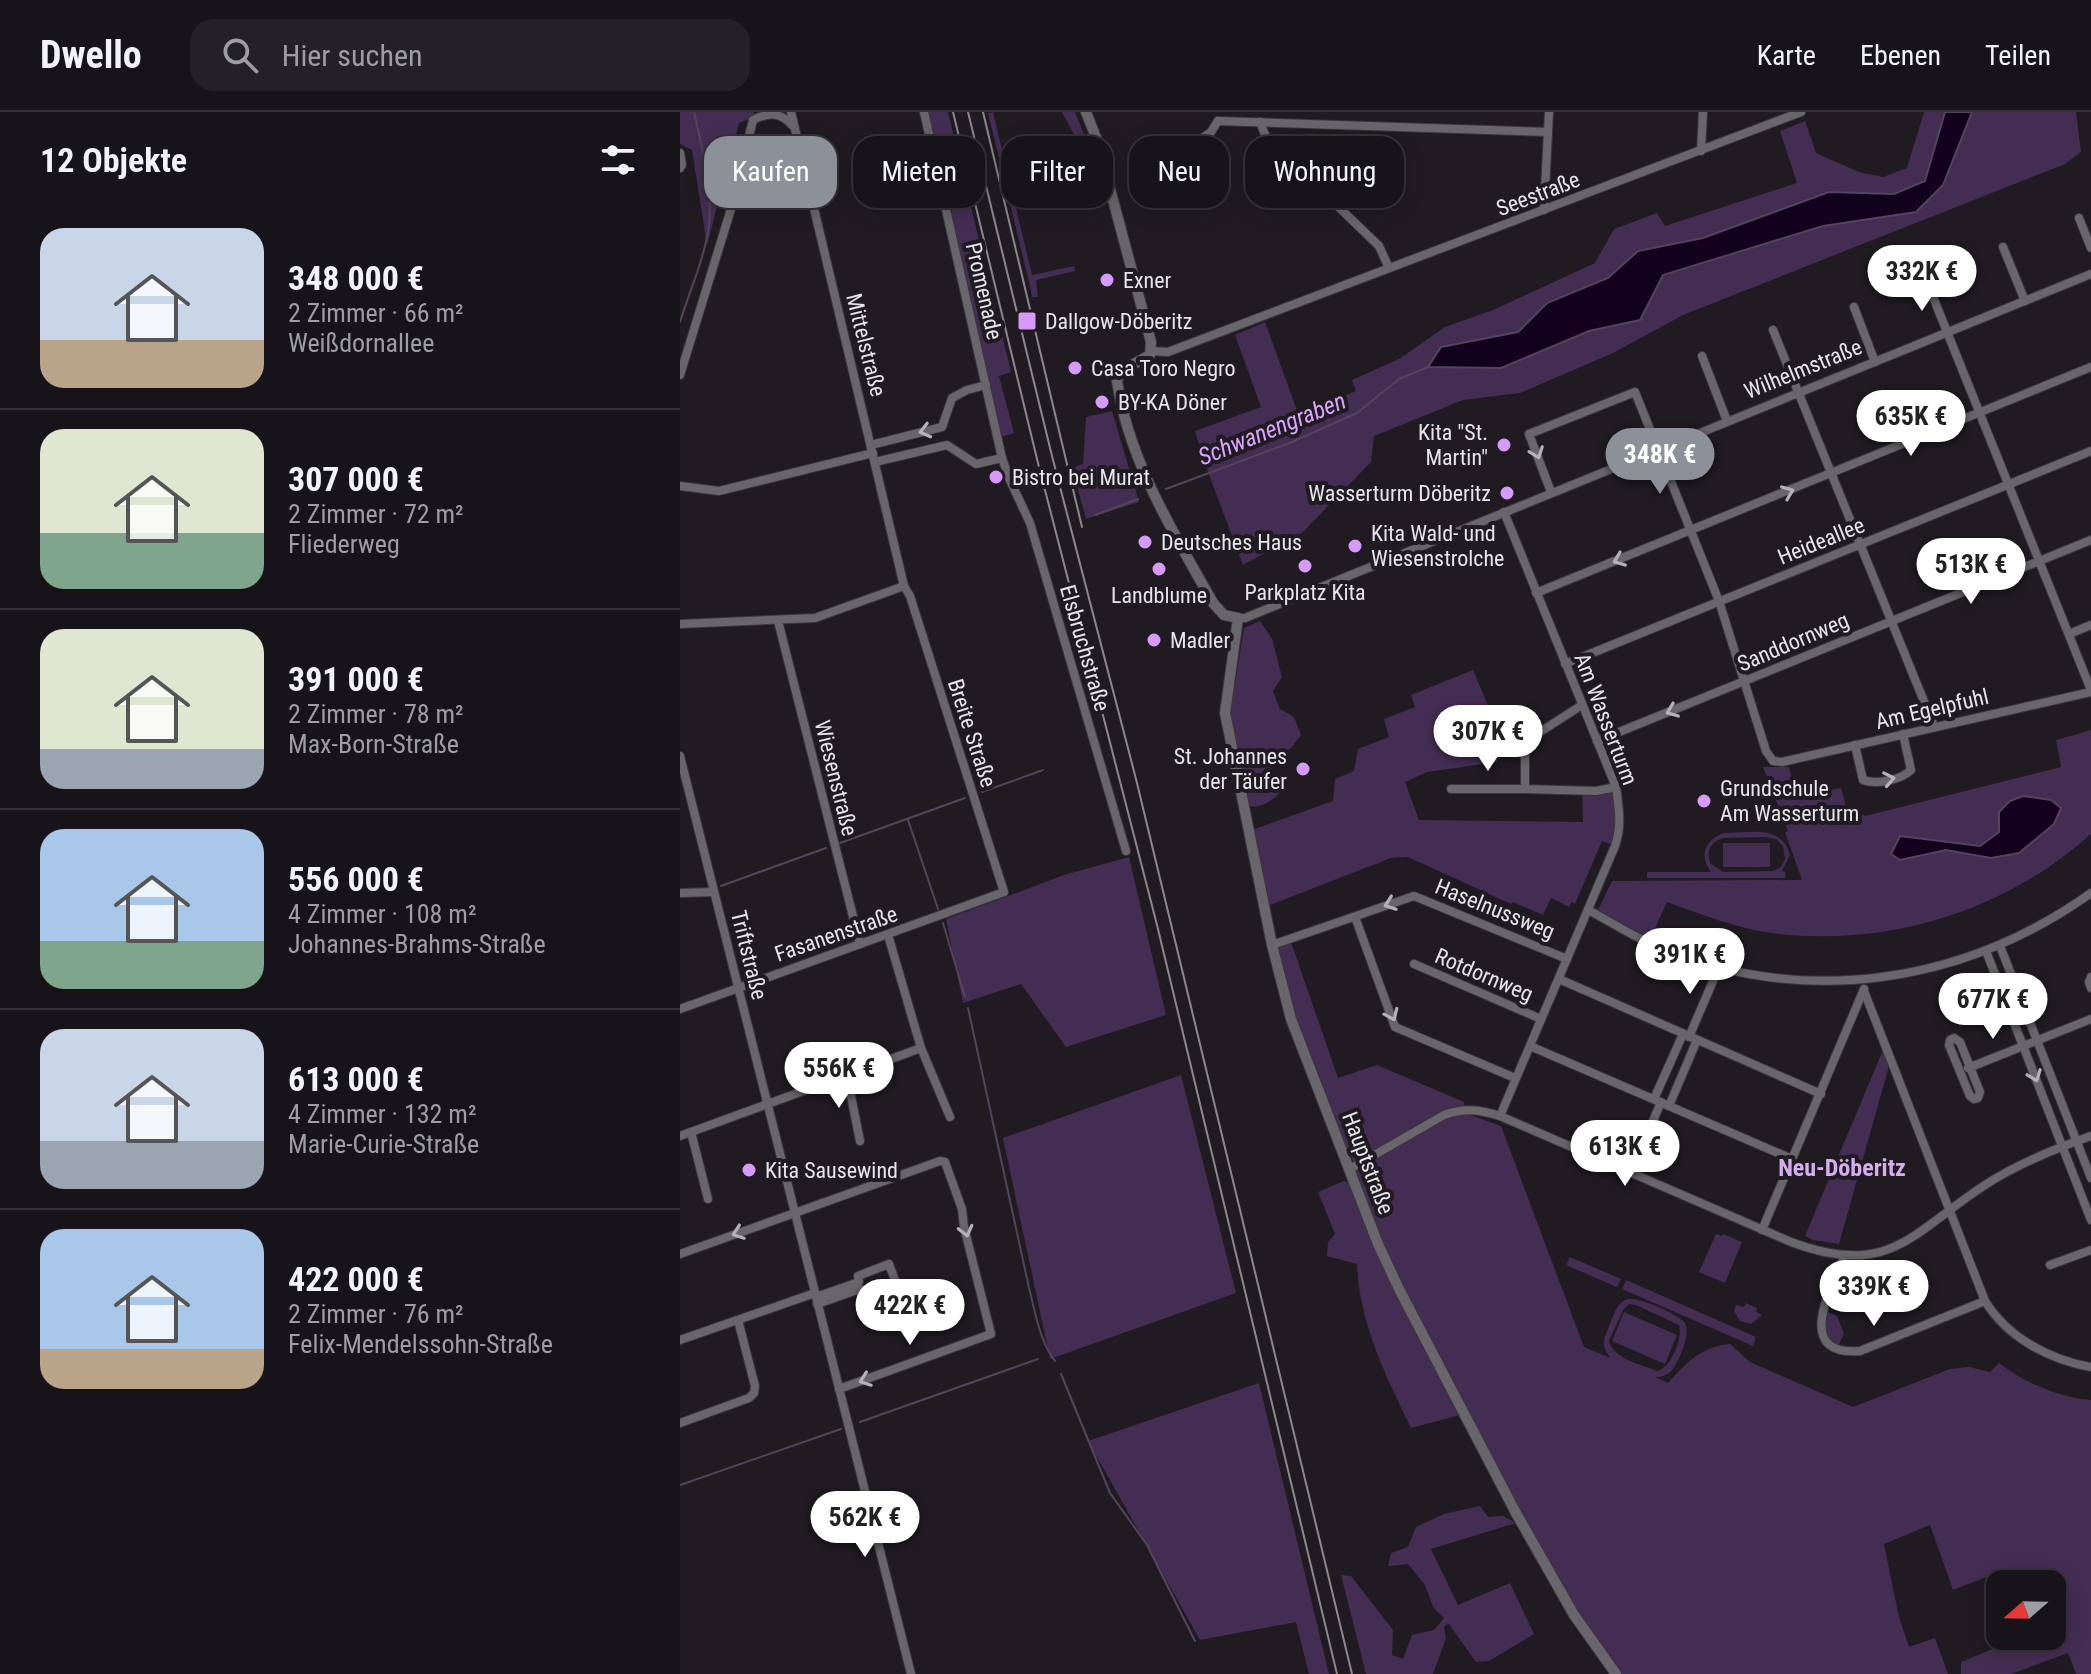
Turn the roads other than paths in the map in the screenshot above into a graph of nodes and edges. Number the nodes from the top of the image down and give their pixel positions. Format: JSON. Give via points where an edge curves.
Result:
{"nodes":[{"id":1,"x":791,"y":112,"type":"edge"},
{"id":2,"x":924,"y":112,"type":"edge"},
{"id":3,"x":1086,"y":112,"type":"edge"},
{"id":4,"x":1549,"y":112,"type":"edge"},
{"id":5,"x":1703,"y":112,"type":"edge"},
{"id":6,"x":1801,"y":112,"type":"edge"},
{"id":7,"x":1218,"y":116,"type":"edge"},
{"id":8,"x":1260,"y":122,"type":"junction"},
{"id":9,"x":795,"y":129,"type":"junction"},
{"id":10,"x":1548,"y":132,"type":"junction"},
{"id":11,"x":1205,"y":136,"type":"edge"},
{"id":12,"x":1701,"y":151,"type":"junction"},
{"id":13,"x":680,"y":153,"type":"edge"},
{"id":14,"x":680,"y":168,"type":"edge"},
{"id":15,"x":1544,"y":210,"type":"junction"},
{"id":16,"x":2079,"y":218,"type":"dead end"},
{"id":17,"x":2003,"y":247,"type":"dead end"},
{"id":18,"x":2091,"y":248,"type":"edge"},
{"id":19,"x":1389,"y":268,"type":"junction"},
{"id":20,"x":2091,"y":274,"type":"edge"},
{"id":21,"x":1927,"y":282,"type":"dead end"},
{"id":22,"x":2025,"y":301,"type":"junction"},
{"id":23,"x":1854,"y":307,"type":"dead end"},
{"id":24,"x":1773,"y":330,"type":"dead end"},
{"id":25,"x":1947,"y":332,"type":"junction"},
{"id":26,"x":685,"y":345,"type":"edge"},
{"id":27,"x":1152,"y":351,"type":"junction"},
{"id":28,"x":1702,"y":356,"type":"dead end"},
{"id":29,"x":1875,"y":362,"type":"junction"},
{"id":30,"x":2091,"y":367,"type":"edge"},
{"id":31,"x":680,"y":375,"type":"edge"},
{"id":32,"x":986,"y":385,"type":"junction"},
{"id":33,"x":1798,"y":391,"type":"junction"},
{"id":34,"x":1979,"y":413,"type":"junction"},
{"id":35,"x":1727,"y":421,"type":"junction"},
{"id":36,"x":1657,"y":449,"type":"junction"},
{"id":37,"x":2091,"y":451,"type":"edge"},
{"id":38,"x":873,"y":453,"type":"junction"},
{"id":39,"x":1002,"y":458,"type":"junction"},
{"id":40,"x":1832,"y":473,"type":"junction"},
{"id":41,"x":2008,"y":485,"type":"junction"},
{"id":42,"x":680,"y":486,"type":"edge"},
{"id":43,"x":1551,"y":492,"type":"junction"},
{"id":44,"x":1504,"y":512,"type":"junction"},
{"id":45,"x":1692,"y":531,"type":"junction"},
{"id":46,"x":2091,"y":540,"type":"edge"},
{"id":47,"x":1860,"y":544,"type":"junction"},
{"id":48,"x":2039,"y":561,"type":"junction"},
{"id":49,"x":904,"y":586,"type":"junction"},
{"id":50,"x":1536,"y":593,"type":"junction"},
{"id":51,"x":1719,"y":601,"type":"junction"},
{"id":52,"x":1238,"y":618,"type":"junction"},
{"id":53,"x":778,"y":621,"type":"junction"},
{"id":54,"x":1891,"y":621,"type":"junction"},
{"id":55,"x":680,"y":624,"type":"edge"},
{"id":56,"x":2091,"y":625,"type":"edge"},
{"id":57,"x":2069,"y":634,"type":"junction"},
{"id":58,"x":1565,"y":664,"type":"junction"},
{"id":59,"x":1744,"y":682,"type":"junction"},
{"id":60,"x":2091,"y":691,"type":"edge"},
{"id":61,"x":1582,"y":705,"type":"junction"},
{"id":62,"x":1934,"y":726,"type":"junction"},
{"id":63,"x":1903,"y":734,"type":"junction"},
{"id":64,"x":1597,"y":741,"type":"junction"},
{"id":65,"x":1855,"y":745,"type":"junction"},
{"id":66,"x":680,"y":756,"type":"edge"},
{"id":67,"x":1616,"y":787,"type":"junction"},
{"id":68,"x":1451,"y":789,"type":"dead end"},
{"id":69,"x":1525,"y":789,"type":"junction"},
{"id":70,"x":1126,"y":851,"type":"dead end"},
{"id":71,"x":714,"y":892,"type":"junction"},
{"id":72,"x":1004,"y":892,"type":"joint"},
{"id":73,"x":680,"y":893,"type":"edge"},
{"id":74,"x":2091,"y":893,"type":"edge"},
{"id":75,"x":1588,"y":910,"type":"junction"},
{"id":76,"x":1355,"y":917,"type":"junction"},
{"id":77,"x":888,"y":935,"type":"junction"},
{"id":78,"x":860,"y":944,"type":"junction"},
{"id":79,"x":1272,"y":945,"type":"junction"},
{"id":80,"x":2000,"y":946,"type":"junction"},
{"id":81,"x":1986,"y":951,"type":"junction"},
{"id":82,"x":1567,"y":959,"type":"junction"},
{"id":83,"x":1414,"y":964,"type":"dead end"},
{"id":84,"x":1719,"y":967,"type":"junction"},
{"id":85,"x":2091,"y":977,"type":"edge"},
{"id":86,"x":1559,"y":979,"type":"junction"},
{"id":87,"x":1863,"y":980,"type":"junction"},
{"id":88,"x":739,"y":988,"type":"junction"},
{"id":89,"x":2091,"y":988,"type":"edge"},
{"id":90,"x":1864,"y":991,"type":"junction"},
{"id":91,"x":680,"y":1009,"type":"edge"},
{"id":92,"x":1541,"y":1019,"type":"junction"},
{"id":93,"x":2091,"y":1019,"type":"edge"},
{"id":94,"x":1690,"y":1037,"type":"junction"},
{"id":95,"x":2038,"y":1040,"type":"junction"},
{"id":96,"x":1530,"y":1046,"type":"junction"},
{"id":97,"x":2023,"y":1046,"type":"junction"},
{"id":98,"x":921,"y":1048,"type":"junction"},
{"id":99,"x":1970,"y":1067,"type":"junction"},
{"id":100,"x":1960,"y":1071,"type":"junction"},
{"id":101,"x":847,"y":1076,"type":"junction"},
{"id":102,"x":1515,"y":1078,"type":"junction"},
{"id":103,"x":1821,"y":1094,"type":"junction"},
{"id":104,"x":1662,"y":1102,"type":"junction"},
{"id":105,"x":767,"y":1104,"type":"junction"},
{"id":106,"x":1500,"y":1116,"type":"junction"},
{"id":107,"x":950,"y":1117,"type":"dead end"},
{"id":108,"x":691,"y":1132,"type":"junction"},
{"id":109,"x":680,"y":1136,"type":"edge"},
{"id":110,"x":2091,"y":1136,"type":"edge"},
{"id":111,"x":860,"y":1141,"type":"dead end"},
{"id":112,"x":2077,"y":1141,"type":"junction"},
{"id":113,"x":2062,"y":1147,"type":"junction"},
{"id":114,"x":1792,"y":1159,"type":"junction"},
{"id":115,"x":1350,"y":1169,"type":"junction"},
{"id":116,"x":1631,"y":1173,"type":"junction"},
{"id":117,"x":2091,"y":1178,"type":"edge"},
{"id":118,"x":708,"y":1199,"type":"dead end"},
{"id":119,"x":1951,"y":1211,"type":"junction"},
{"id":120,"x":795,"y":1213,"type":"junction"},
{"id":121,"x":2091,"y":1220,"type":"edge"},
{"id":122,"x":1762,"y":1230,"type":"junction"},
{"id":123,"x":2091,"y":1250,"type":"edge"},
{"id":124,"x":680,"y":1254,"type":"edge"},
{"id":125,"x":1845,"y":1255,"type":"junction"},
{"id":126,"x":2050,"y":1265,"type":"dead end"},
{"id":127,"x":860,"y":1285,"type":"dead end"},
{"id":128,"x":816,"y":1298,"type":"junction"},
{"id":129,"x":1985,"y":1301,"type":"junction"},
{"id":130,"x":738,"y":1320,"type":"junction"},
{"id":131,"x":680,"y":1340,"type":"edge"},
{"id":132,"x":2091,"y":1367,"type":"edge"},
{"id":133,"x":839,"y":1389,"type":"junction"},
{"id":134,"x":680,"y":1423,"type":"edge"},
{"id":135,"x":911,"y":1674,"type":"edge"},
{"id":136,"x":1616,"y":1674,"type":"edge"}],
"edges":[{"from":1,"to":9,"type":"street","name":"Mittelstraße"},
{"from":2,"to":32,"type":"street","name":"Promenade"},
{"from":3,"to":27,"type":"street"},
{"from":4,"to":10,"type":"street"},
{"from":5,"to":12,"type":"street"},
{"from":6,"to":12,"type":"street","name":"Seestraße"},
{"from":7,"to":8,"type":"street"},
{"from":7,"to":11,"type":"street"},
{"from":8,"to":10,"type":"street"},
{"from":8,"to":19,"type":"street","via":[[1266,137],[1379,246]]},
{"from":9,"to":26,"type":"street","via":[[776,113],[753,120],[731,209]]},
{"from":9,"to":38,"type":"street","name":"Mittelstraße"},
{"from":10,"to":15,"type":"street"},
{"from":12,"to":15,"type":"street","name":"Seestraße"},
{"from":13,"to":14,"type":"street"},
{"from":15,"to":19,"type":"street","name":"Seestraße"},
{"from":16,"to":18,"type":"street"},
{"from":17,"to":22,"type":"street"},
{"from":19,"to":27,"type":"street","name":"Seestraße","via":[[1168,352]]},
{"from":20,"to":22,"type":"street","name":"Wilhelmstraße"},
{"from":21,"to":25,"type":"street"},
{"from":22,"to":25,"type":"street","name":"Wilhelmstraße"},
{"from":23,"to":29,"type":"street"},
{"from":24,"to":33,"type":"street"},
{"from":25,"to":29,"type":"street","name":"Wilhelmstraße"},
{"from":25,"to":34,"type":"street"},
{"from":26,"to":31,"type":"street"},
{"from":27,"to":52,"type":"street","via":[[1121,371],[1117,381],[1148,486],[1213,603],[1224,615]]},
{"from":28,"to":35,"type":"street"},
{"from":29,"to":33,"type":"street","name":"Wilhelmstraße"},
{"from":30,"to":34,"type":"street"},
{"from":32,"to":38,"type":"street","one_way":true,"via":[[949,404],[942,427]]},
{"from":32,"to":39,"type":"street","name":"Promenade"},
{"from":33,"to":35,"type":"street","name":"Wilhelmstraße"},
{"from":33,"to":40,"type":"street"},
{"from":34,"to":40,"type":"street"},
{"from":34,"to":41,"type":"street"},
{"from":35,"to":36,"type":"street","name":"Wilhelmstraße"},
{"from":36,"to":43,"type":"street","name":"Wilhelmstraße"},
{"from":36,"to":43,"type":"street","one_way":true,"via":[[1635,392],[1529,434]]},
{"from":36,"to":45,"type":"street"},
{"from":37,"to":41,"type":"street","name":"Heideallee"},
{"from":38,"to":39,"type":"street","via":[[947,445],[983,465]]},
{"from":38,"to":42,"type":"street","via":[[719,491]]},
{"from":38,"to":49,"type":"street","name":"Mittelstraße"},
{"from":39,"to":70,"type":"street","name":"Elsbruchstraße","via":[[1030,523]]},
{"from":45,"to":40,"type":"street","one_way":true},
{"from":40,"to":47,"type":"street"},
{"from":41,"to":47,"type":"street","name":"Heideallee"},
{"from":41,"to":48,"type":"street"},
{"from":43,"to":44,"type":"street","name":"Wilhelmstraße"},
{"from":44,"to":50,"type":"street","name":"Am Wasserturm"},
{"from":44,"to":52,"type":"street","name":"Wilhelmstraße"},
{"from":45,"to":50,"type":"street","one_way":true},
{"from":45,"to":51,"type":"street"},
{"from":46,"to":48,"type":"street","name":"Sanddornweg"},
{"from":47,"to":51,"type":"street","name":"Heideallee"},
{"from":47,"to":54,"type":"street"},
{"from":48,"to":54,"type":"street","name":"Sanddornweg"},
{"from":48,"to":57,"type":"street"},
{"from":49,"to":53,"type":"street","via":[[815,618]]},
{"from":49,"to":72,"type":"street","name":"Breite Straße"},
{"from":50,"to":58,"type":"street","name":"Am Wasserturm"},
{"from":51,"to":58,"type":"street","name":"Heideallee"},
{"from":51,"to":59,"type":"street"},
{"from":52,"to":79,"type":"street","name":"Hauptstraße","via":[[1225,713]]},
{"from":53,"to":55,"type":"street"},
{"from":53,"to":78,"type":"street","name":"Wiesenstraße"},
{"from":54,"to":59,"type":"street","name":"Sanddornweg"},
{"from":54,"to":62,"type":"street"},
{"from":56,"to":57,"type":"street"},
{"from":57,"to":60,"type":"street"},
{"from":58,"to":61,"type":"street","name":"Am Wasserturm"},
{"from":59,"to":64,"type":"street","name":"Sanddornweg","one_way":true},
{"from":59,"to":65,"type":"street","name":"Am Egelpfuhl","via":[[1773,761]]},
{"from":60,"to":62,"type":"street","name":"Am Egelpfuhl"},
{"from":61,"to":64,"type":"street","name":"Am Wasserturm"},
{"from":61,"to":69,"type":"street","via":[[1529,739]]},
{"from":62,"to":63,"type":"street","name":"Am Egelpfuhl"},
{"from":63,"to":65,"type":"street","name":"Am Egelpfuhl"},
{"from":65,"to":63,"type":"street","one_way":true,"via":[[1863,780],[1905,776],[1911,770]]},
{"from":64,"to":67,"type":"street","name":"Am Wasserturm"},
{"from":66,"to":71,"type":"street","name":"Triftstraße"},
{"from":67,"to":69,"type":"street"},
{"from":67,"to":75,"type":"street","name":"Am Wasserturm","via":[[1620,828]]},
{"from":68,"to":69,"type":"street"},
{"from":71,"to":73,"type":"street"},
{"from":71,"to":88,"type":"street","name":"Triftstraße"},
{"from":72,"to":77,"type":"street","name":"Fasanenstraße"},
{"from":74,"to":80,"type":"street"},
{"from":75,"to":82,"type":"street","name":"Am Wasserturm"},
{"from":75,"to":84,"type":"street","via":[[1657,946]]},
{"from":76,"to":79,"type":"street","name":"Haselnussweg"},
{"from":82,"to":76,"type":"street","name":"Haselnussweg","one_way":true,"via":[[1414,896]]},
{"from":76,"to":102,"type":"street","one_way":true,"via":[[1395,1027]]},
{"from":77,"to":78,"type":"street","name":"Fasanenstraße"},
{"from":77,"to":98,"type":"street"},
{"from":78,"to":88,"type":"street","name":"Fasanenstraße"},
{"from":79,"to":115,"type":"street","name":"Hauptstraße","via":[[1291,1019]]},
{"from":80,"to":81,"type":"street"},
{"from":80,"to":95,"type":"street"},
{"from":81,"to":87,"type":"street"},
{"from":81,"to":97,"type":"street"},
{"from":82,"to":86,"type":"street","name":"Am Wasserturm"},
{"from":83,"to":92,"type":"street","name":"Rotdornweg"},
{"from":84,"to":87,"type":"street","via":[[1789,979]]},
{"from":84,"to":94,"type":"street"},
{"from":85,"to":89,"type":"street"},
{"from":86,"to":92,"type":"street","name":"Am Wasserturm"},
{"from":86,"to":94,"type":"street"},
{"from":87,"to":90,"type":"street"},
{"from":88,"to":91,"type":"street","name":"Fasanenstraße"},
{"from":88,"to":105,"type":"street","name":"Triftstraße"},
{"from":90,"to":103,"type":"street"},
{"from":90,"to":119,"type":"street"},
{"from":92,"to":96,"type":"street","name":"Am Wasserturm"},
{"from":93,"to":95,"type":"street"},
{"from":94,"to":103,"type":"street"},
{"from":94,"to":104,"type":"street"},
{"from":94,"to":104,"type":"street"},
{"from":95,"to":97,"type":"street"},
{"from":95,"to":112,"type":"street"},
{"from":96,"to":102,"type":"street","name":"Am Wasserturm"},
{"from":96,"to":104,"type":"street"},
{"from":97,"to":99,"type":"street"},
{"from":97,"to":113,"type":"street","one_way":true},
{"from":98,"to":101,"type":"street"},
{"from":98,"to":107,"type":"street"},
{"from":99,"to":100,"type":"street"},
{"from":99,"to":100,"type":"street","via":[[1978,1098],[1971,1098]]},
{"from":99,"to":100,"type":"street","via":[[1954,1038],[1949,1045]]},
{"from":101,"to":105,"type":"street"},
{"from":101,"to":111,"type":"street"},
{"from":102,"to":106,"type":"street","name":"Am Wasserturm"},
{"from":103,"to":114,"type":"street"},
{"from":104,"to":114,"type":"street"},
{"from":104,"to":116,"type":"street"},
{"from":105,"to":108,"type":"street"},
{"from":105,"to":120,"type":"street","name":"Triftstraße"},
{"from":106,"to":115,"type":"street","via":[[1455,1111]]},
{"from":106,"to":116,"type":"street"},
{"from":108,"to":109,"type":"street"},
{"from":108,"to":118,"type":"street"},
{"from":110,"to":112,"type":"street"},
{"from":112,"to":113,"type":"street"},
{"from":112,"to":117,"type":"street"},
{"from":113,"to":119,"type":"street","via":[[2009,1171]]},
{"from":113,"to":121,"type":"street"},
{"from":114,"to":122,"type":"street"},
{"from":115,"to":136,"type":"street","name":"Hauptstraße","via":[[1378,1244],[1447,1386],[1574,1615]]},
{"from":116,"to":122,"type":"street"},
{"from":119,"to":125,"type":"street","via":[[1906,1243],[1884,1252]]},
{"from":119,"to":129,"type":"street"},
{"from":120,"to":124,"type":"street","one_way":true},
{"from":120,"to":128,"type":"street","name":"Triftstraße"},
{"from":120,"to":133,"type":"street","one_way":true,"via":[[940,1161],[945,1162],[962,1209],[991,1334]]},
{"from":122,"to":125,"type":"street"},
{"from":123,"to":126,"type":"street"},
{"from":125,"to":129,"type":"street","via":[[1820,1318],[1825,1339],[1838,1350],[1860,1351]]},
{"from":127,"to":128,"type":"street"},
{"from":128,"to":130,"type":"street"},
{"from":128,"to":133,"type":"street","name":"Triftstraße"},
{"from":129,"to":132,"type":"street","via":[[2039,1350]]},
{"from":130,"to":131,"type":"street"},
{"from":130,"to":134,"type":"street","via":[[754,1393]]},
{"from":133,"to":135,"type":"street","name":"Triftstraße"}]}
